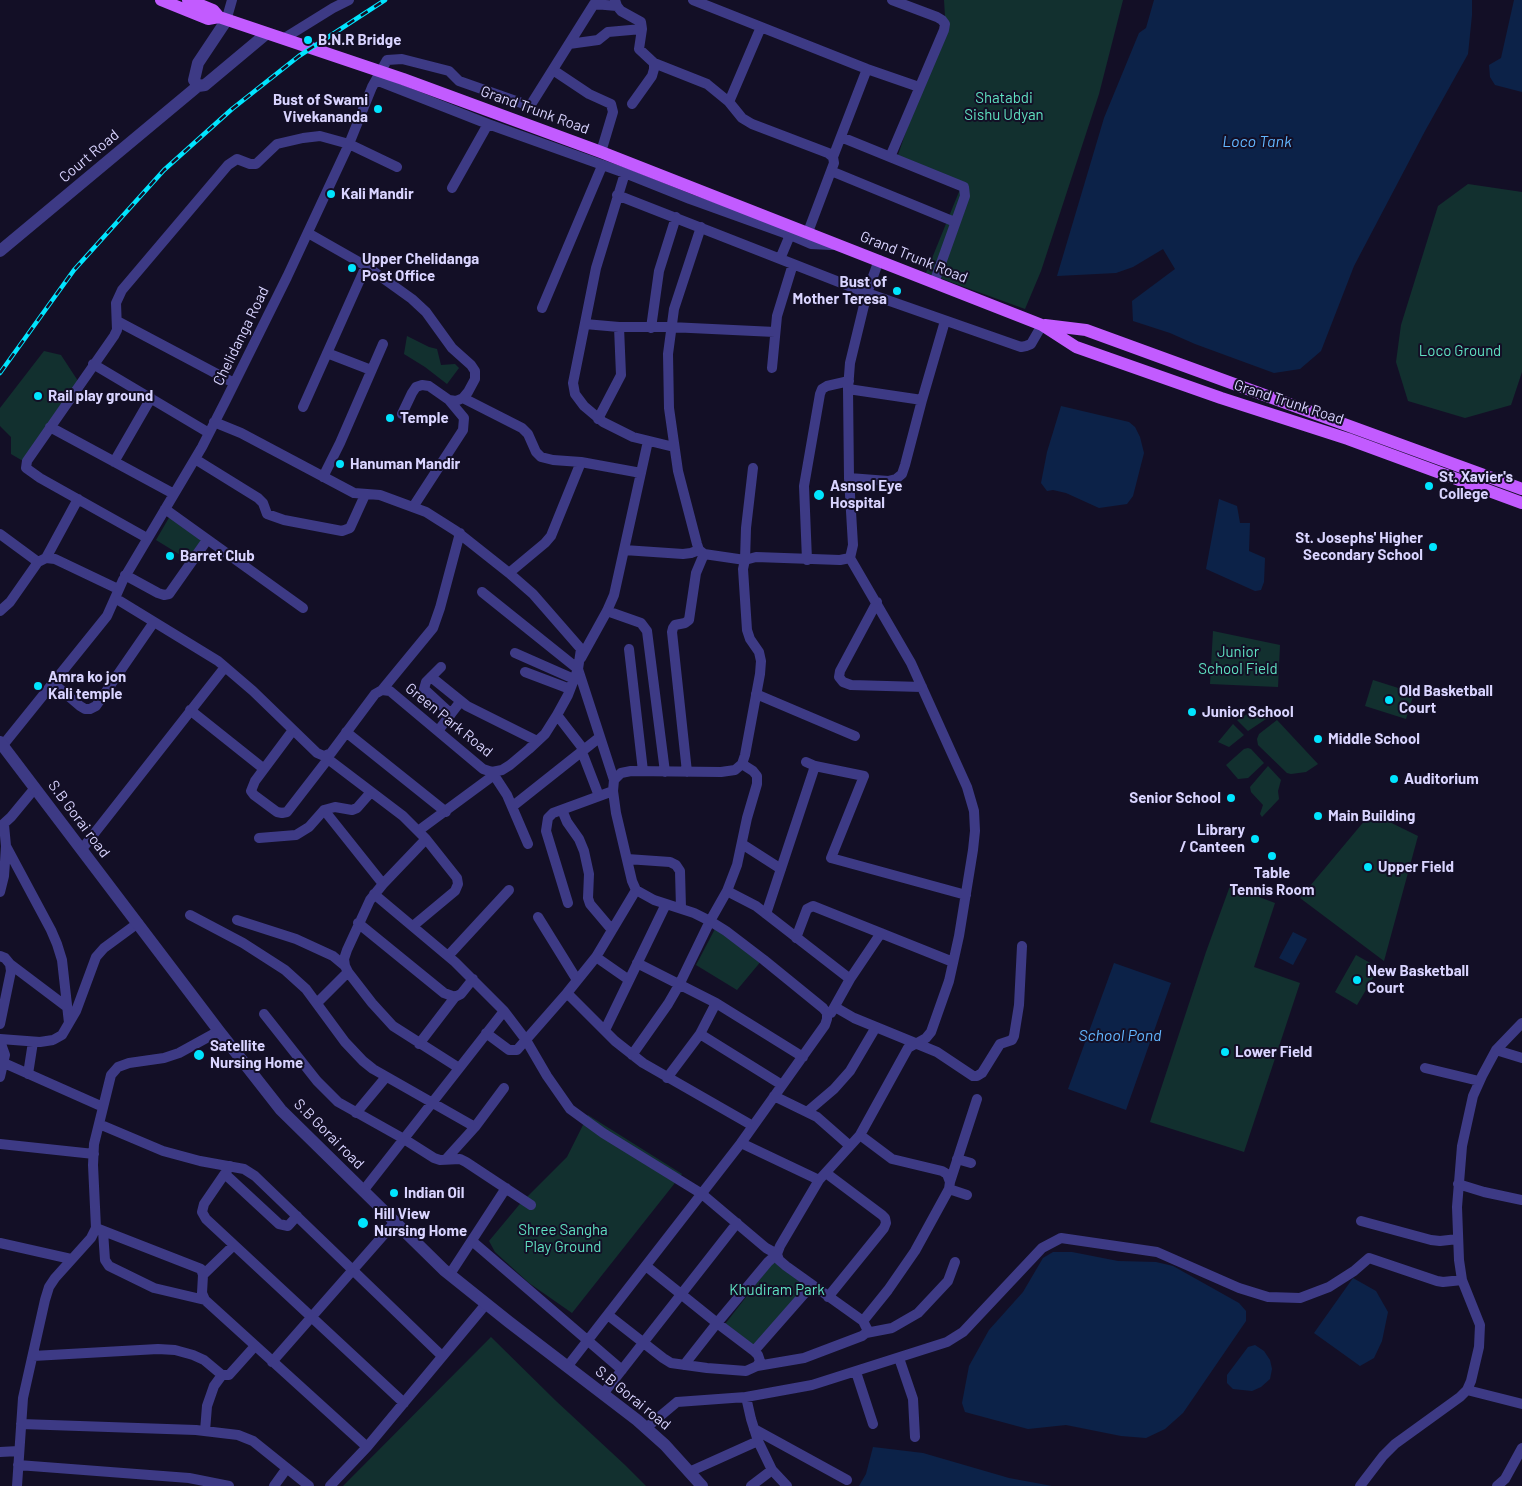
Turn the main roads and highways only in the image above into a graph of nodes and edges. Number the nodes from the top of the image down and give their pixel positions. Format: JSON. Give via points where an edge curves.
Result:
{"nodes":[{"id":1,"x":161,"y":0,"type":"edge"},
{"id":2,"x":188,"y":0,"type":"edge"},
{"id":3,"x":219,"y":16,"type":"junction"},
{"id":4,"x":1042,"y":325,"type":"junction"},
{"id":5,"x":1522,"y":489,"type":"edge"},
{"id":6,"x":1522,"y":503,"type":"edge"}],
"edges":[{"from":1,"to":3,"type":"main road"},
{"from":2,"to":3,"type":"main road"},
{"from":3,"to":4,"type":"main road","name":"Grand Trunk Road","via":[[601,152]]},
{"from":4,"to":5,"type":"main road","via":[[1086,330]]},
{"from":4,"to":6,"type":"main road","name":"Grand Trunk Road","via":[[1076,347],[1348,438]]}]}
